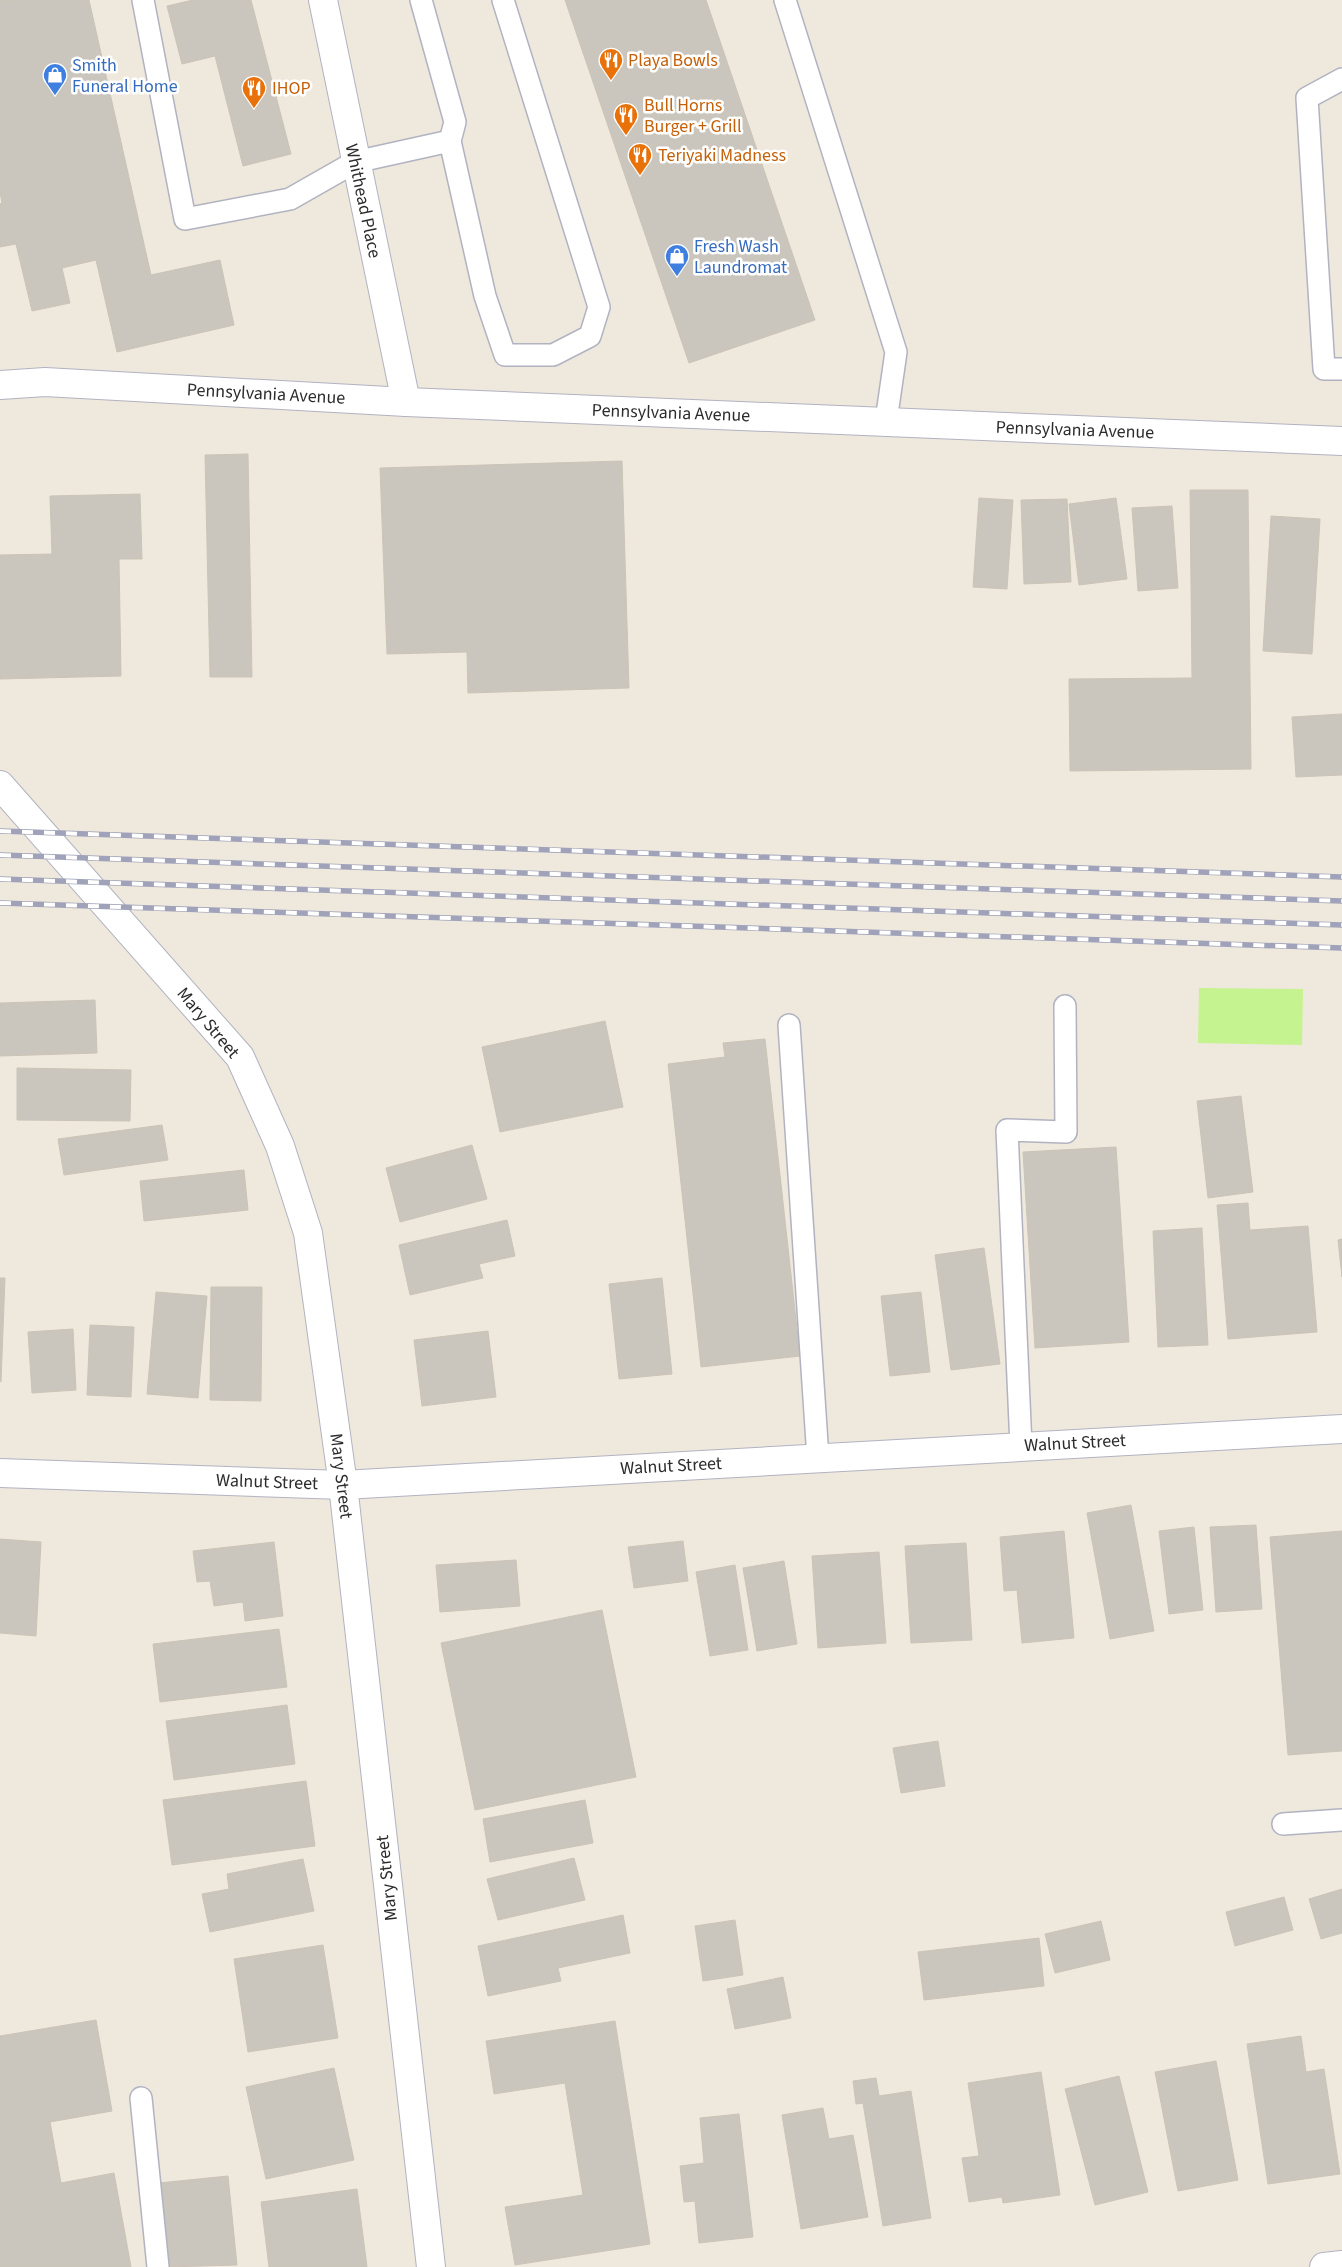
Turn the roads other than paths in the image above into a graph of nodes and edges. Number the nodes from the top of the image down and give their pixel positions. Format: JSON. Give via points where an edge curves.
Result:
{"nodes":[{"id":1,"x":143,"y":0,"type":"edge"},
{"id":2,"x":322,"y":0,"type":"edge"},
{"id":3,"x":421,"y":0,"type":"edge"},
{"id":4,"x":503,"y":0,"type":"edge"},
{"id":5,"x":785,"y":0,"type":"edge"},
{"id":6,"x":1342,"y":79,"type":"edge"},
{"id":7,"x":450,"y":141,"type":"junction"},
{"id":8,"x":355,"y":162,"type":"junction"},
{"id":9,"x":1342,"y":369,"type":"edge"},
{"id":10,"x":0,"y":385,"type":"edge"},
{"id":11,"x":406,"y":402,"type":"junction"},
{"id":12,"x":886,"y":422,"type":"junction"},
{"id":13,"x":1342,"y":441,"type":"edge"},
{"id":14,"x":0,"y":785,"type":"edge"},
{"id":15,"x":1065,"y":1006,"type":"dead end"},
{"id":16,"x":789,"y":1025,"type":"dead end"},
{"id":17,"x":1342,"y":1429,"type":"edge"},
{"id":18,"x":1021,"y":1446,"type":"junction"},
{"id":19,"x":818,"y":1458,"type":"junction"},
{"id":20,"x":0,"y":1473,"type":"edge"},
{"id":21,"x":343,"y":1485,"type":"junction"},
{"id":22,"x":1342,"y":1820,"type":"edge"},
{"id":23,"x":1283,"y":1824,"type":"dead end"},
{"id":24,"x":141,"y":2098,"type":"dead end"},
{"id":25,"x":1342,"y":2265,"type":"edge"},
{"id":26,"x":158,"y":2267,"type":"edge"},
{"id":27,"x":431,"y":2267,"type":"edge"},
{"id":28,"x":1324,"y":2267,"type":"edge"}],
"edges":[{"from":1,"to":8,"type":"lane","via":[[185,219],[290,199]]},
{"from":2,"to":8,"type":"street","name":"Whithead Place"},
{"from":3,"to":7,"type":"lane","via":[[455,122]]},
{"from":4,"to":7,"type":"lane","via":[[599,307],[590,336],[553,355],[505,355],[485,296]]},
{"from":5,"to":12,"type":"lane","via":[[896,352]]},
{"from":6,"to":9,"type":"lane","via":[[1307,98],[1324,369]]},
{"from":7,"to":8,"type":"lane"},
{"from":8,"to":11,"type":"street","name":"Whithead Place"},
{"from":10,"to":11,"type":"street","name":"Pennsylvania Avenue","via":[[45,382]]},
{"from":11,"to":12,"type":"street","name":"Pennsylvania Avenue"},
{"from":12,"to":13,"type":"street","name":"Pennsylvania Avenue"},
{"from":14,"to":21,"type":"street","name":"Mary Street","via":[[240,1057],[280,1146],[308,1234]]},
{"from":15,"to":18,"type":"lane","via":[[1066,1132],[1007,1130]]},
{"from":16,"to":19,"type":"lane"},
{"from":17,"to":18,"type":"street","name":"Walnut Street"},
{"from":18,"to":19,"type":"street","name":"Walnut Street"},
{"from":19,"to":21,"type":"street","name":"Walnut Street"},
{"from":20,"to":21,"type":"street","name":"Walnut Street"},
{"from":21,"to":27,"type":"street","name":"Mary Street"},
{"from":22,"to":23,"type":"lane"},
{"from":24,"to":26,"type":"lane"},
{"from":25,"to":28,"type":"street"}]}
